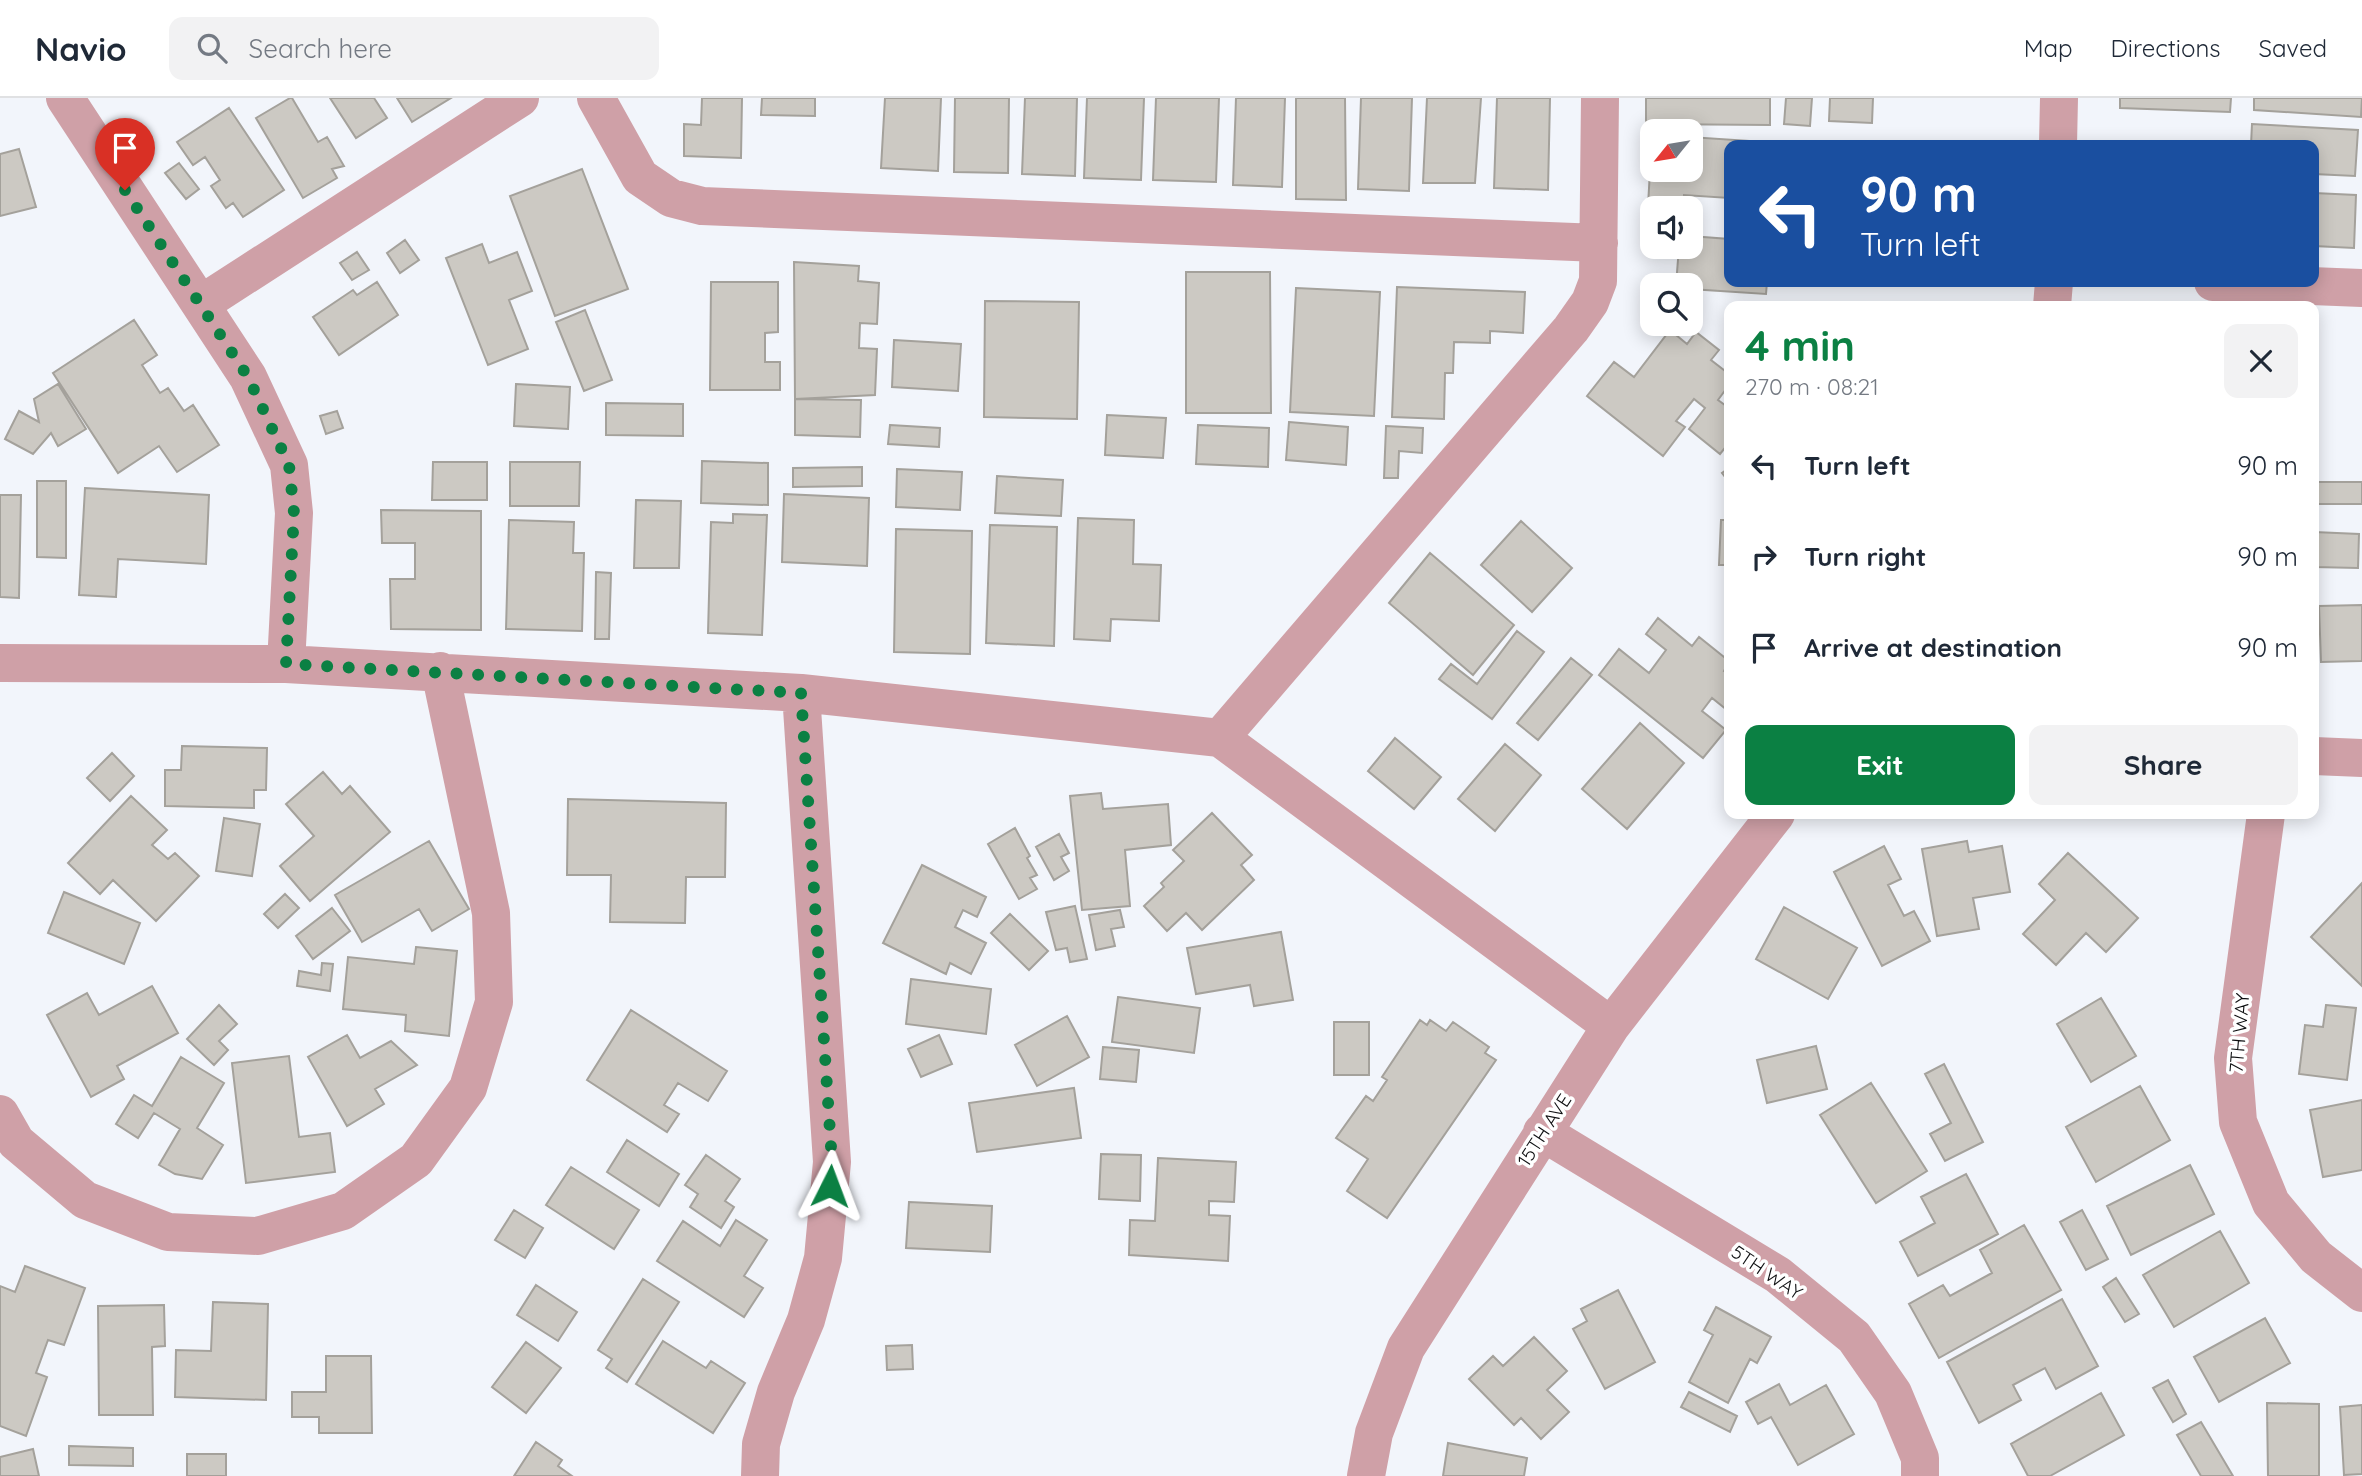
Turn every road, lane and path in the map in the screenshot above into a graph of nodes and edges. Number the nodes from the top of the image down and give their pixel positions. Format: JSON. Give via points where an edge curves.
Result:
{"nodes":[{"id":1,"x":65,"y":98,"type":"edge"},
{"id":2,"x":520,"y":98,"type":"edge"},
{"id":3,"x":596,"y":98,"type":"edge"},
{"id":4,"x":1600,"y":98,"type":"edge"},
{"id":5,"x":2059,"y":98,"type":"edge"},
{"id":6,"x":2057,"y":140,"type":"edge"},
{"id":7,"x":1598,"y":243,"type":"junction"},
{"id":8,"x":2319,"y":286,"type":"edge"},
{"id":9,"x":2362,"y":288,"type":"edge"},
{"id":10,"x":201,"y":304,"type":"junction"},
{"id":11,"x":0,"y":663,"type":"edge"},
{"id":12,"x":286,"y":664,"type":"junction"},
{"id":13,"x":440,"y":671,"type":"junction"},
{"id":14,"x":801,"y":693,"type":"junction"},
{"id":15,"x":1220,"y":738,"type":"junction"},
{"id":16,"x":2319,"y":756,"type":"edge"},
{"id":17,"x":2362,"y":758,"type":"edge"},
{"id":18,"x":1772,"y":819,"type":"edge"},
{"id":19,"x":2265,"y":819,"type":"edge"},
{"id":20,"x":1611,"y":1026,"type":"junction"},
{"id":21,"x":0,"y":1114,"type":"edge"},
{"id":22,"x":1542,"y":1132,"type":"junction"},
{"id":23,"x":2362,"y":1293,"type":"edge"},
{"id":24,"x":761,"y":1476,"type":"edge"},
{"id":25,"x":1366,"y":1476,"type":"edge"},
{"id":26,"x":1920,"y":1476,"type":"edge"}],
"edges":[{"from":1,"to":10,"type":"street"},
{"from":2,"to":10,"type":"street"},
{"from":3,"to":7,"type":"street","via":[[640,177],[671,198],[702,206]]},
{"from":4,"to":7,"type":"street"},
{"from":5,"to":6,"type":"street"},
{"from":7,"to":15,"type":"street","via":[[1598,281],[1590,302],[1571,328]]},
{"from":8,"to":9,"type":"street"},
{"from":10,"to":12,"type":"street","via":[[248,377],[289,465],[294,513]]},
{"from":11,"to":12,"type":"street"},
{"from":12,"to":13,"type":"street"},
{"from":13,"to":14,"type":"street"},
{"from":13,"to":21,"type":"street","via":[[491,913],[494,1002],[468,1088],[416,1160],[343,1211],[258,1236],[168,1232],[85,1200],[16,1142]]},
{"from":14,"to":15,"type":"street"},
{"from":14,"to":24,"type":"street","via":[[832,1162],[822,1258],[806,1320],[776,1392],[761,1444]]},
{"from":15,"to":20,"type":"street"},
{"from":16,"to":17,"type":"street"},
{"from":18,"to":20,"type":"street","name":"15TH AVE"},
{"from":19,"to":23,"type":"street","name":"7TH WAY","via":[[2233,1058],[2238,1122],[2271,1203],[2316,1256]]},
{"from":20,"to":22,"type":"street","name":"15TH AVE"},
{"from":22,"to":25,"type":"street","name":"15TH AVE","via":[[1406,1348],[1374,1433]]},
{"from":22,"to":26,"type":"street","name":"5TH WAY","via":[[1778,1275],[1854,1338],[1893,1393],[1920,1458]]}]}
